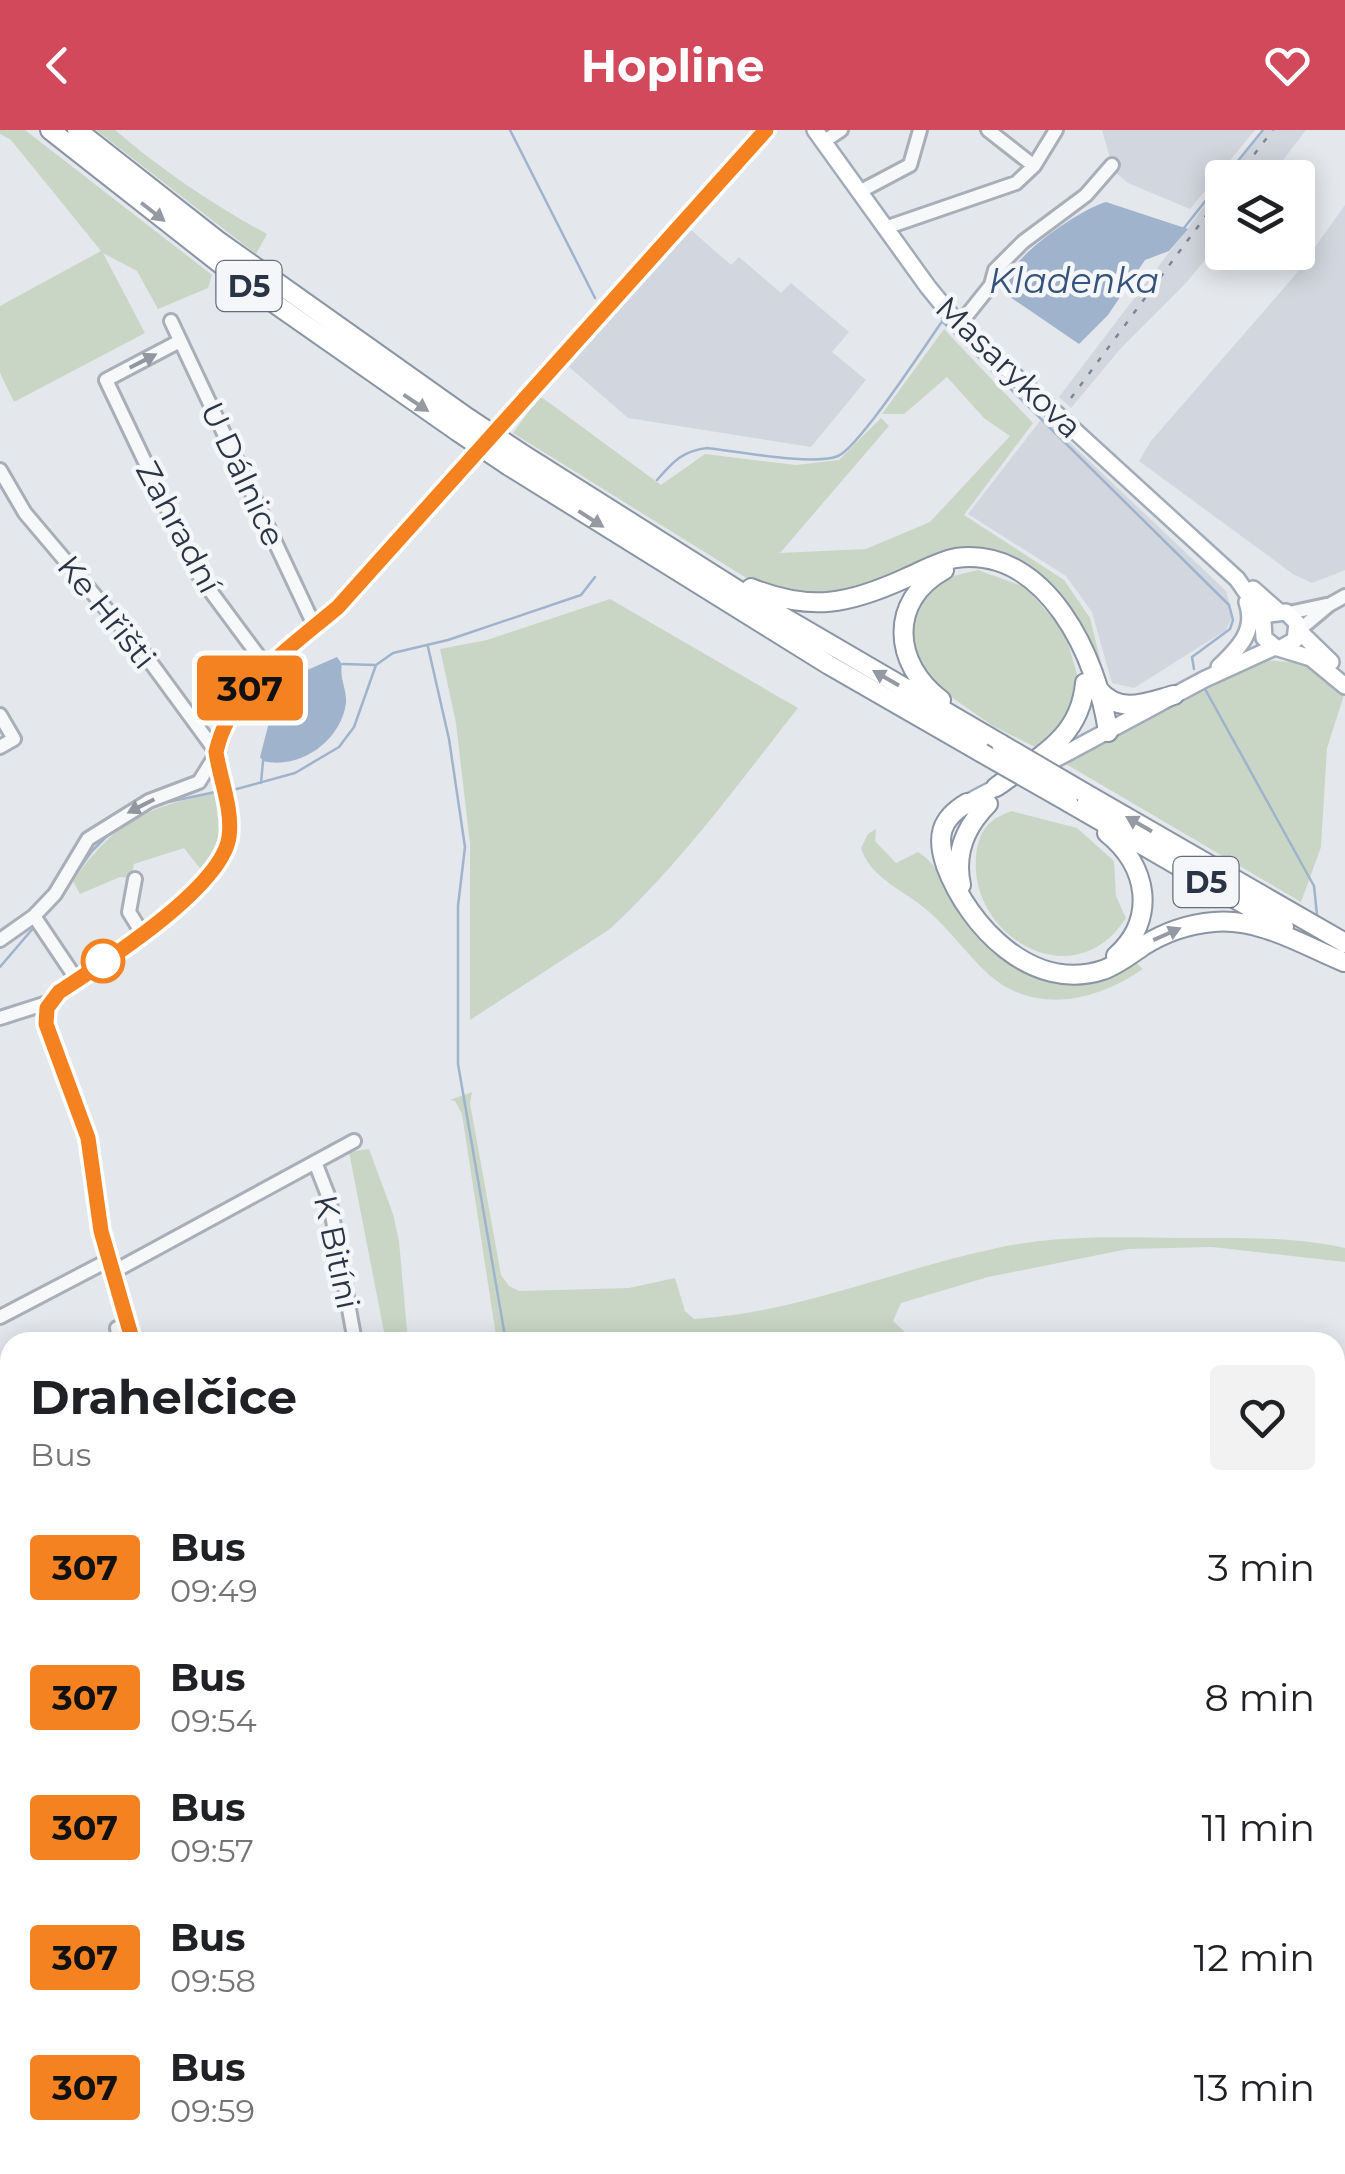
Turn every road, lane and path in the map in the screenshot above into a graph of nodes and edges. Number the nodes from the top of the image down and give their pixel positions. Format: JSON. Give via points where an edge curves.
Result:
{"nodes":[{"id":1,"x":50,"y":130,"type":"edge"},
{"id":2,"x":77,"y":130,"type":"edge"},
{"id":3,"x":766,"y":130,"type":"edge"},
{"id":4,"x":841,"y":130,"type":"edge"},
{"id":5,"x":920,"y":130,"type":"edge"},
{"id":6,"x":988,"y":130,"type":"edge"},
{"id":7,"x":1056,"y":130,"type":"edge"},
{"id":8,"x":819,"y":136,"type":"edge"},
{"id":9,"x":1112,"y":165,"type":"dead end"},
{"id":10,"x":1034,"y":166,"type":"junction"},
{"id":11,"x":859,"y":192,"type":"junction"},
{"id":12,"x":885,"y":228,"type":"junction"},
{"id":13,"x":172,"y":321,"type":"dead end"},
{"id":14,"x":959,"y":324,"type":"junction"},
{"id":15,"x":180,"y":342,"type":"junction"},
{"id":16,"x":462,"y":424,"type":"junction"},
{"id":17,"x":515,"y":459,"type":"junction"},
{"id":18,"x":0,"y":470,"type":"edge"},
{"id":19,"x":1189,"y":535,"type":"junction"},
{"id":20,"x":978,"y":560,"type":"junction"},
{"id":21,"x":700,"y":566,"type":"junction"},
{"id":22,"x":1345,"y":596,"type":"edge"},
{"id":23,"x":1328,"y":605,"type":"junction"},
{"id":24,"x":1284,"y":612,"type":"junction"},
{"id":25,"x":314,"y":627,"type":"junction"},
{"id":26,"x":1262,"y":627,"type":"junction"},
{"id":27,"x":1302,"y":628,"type":"junction"},
{"id":28,"x":1279,"y":647,"type":"junction"},
{"id":29,"x":1225,"y":660,"type":"junction"},
{"id":30,"x":266,"y":666,"type":"junction"},
{"id":31,"x":1345,"y":674,"type":"edge"},
{"id":32,"x":1205,"y":678,"type":"junction"},
{"id":33,"x":1092,"y":685,"type":"junction"},
{"id":34,"x":1345,"y":686,"type":"edge"},
{"id":35,"x":1174,"y":696,"type":"junction"},
{"id":36,"x":0,"y":715,"type":"edge"},
{"id":37,"x":1108,"y":732,"type":"junction"},
{"id":38,"x":1001,"y":744,"type":"junction"},
{"id":39,"x":0,"y":748,"type":"edge"},
{"id":40,"x":216,"y":752,"type":"junction"},
{"id":41,"x":992,"y":796,"type":"junction"},
{"id":42,"x":1076,"y":797,"type":"junction"},
{"id":43,"x":967,"y":803,"type":"joint"},
{"id":44,"x":135,"y":879,"type":"dead end"},
{"id":45,"x":37,"y":921,"type":"junction"},
{"id":46,"x":977,"y":922,"type":"junction"},
{"id":47,"x":142,"y":933,"type":"junction"},
{"id":48,"x":0,"y":940,"type":"edge"},
{"id":49,"x":1345,"y":943,"type":"edge"},
{"id":50,"x":1345,"y":962,"type":"edge"},
{"id":51,"x":1080,"y":974,"type":"junction"},
{"id":52,"x":77,"y":980,"type":"junction"},
{"id":53,"x":50,"y":1002,"type":"junction"},
{"id":54,"x":0,"y":1018,"type":"edge"},
{"id":55,"x":354,"y":1141,"type":"dead end"},
{"id":56,"x":315,"y":1162,"type":"junction"},
{"id":57,"x":111,"y":1266,"type":"junction"},
{"id":58,"x":0,"y":1317,"type":"edge"},
{"id":59,"x":117,"y":1328,"type":"dead end"},
{"id":60,"x":118,"y":1332,"type":"edge"},
{"id":61,"x":130,"y":1332,"type":"edge"},
{"id":62,"x":353,"y":1332,"type":"edge"}],
"edges":[{"from":1,"to":16,"type":"highway","number":"D5","one_way":true,"via":[[242,280]]},
{"from":2,"to":16,"type":"highway","number":"D5"},
{"from":3,"to":25,"type":"main road"},
{"from":4,"to":8,"type":"street"},
{"from":5,"to":11,"type":"street","via":[[910,165]]},
{"from":6,"to":10,"type":"street"},
{"from":7,"to":10,"type":"street"},
{"from":8,"to":11,"type":"main road","name":"Masarykova"},
{"from":9,"to":14,"type":"street","via":[[995,270]]},
{"from":10,"to":12,"type":"street","via":[[1016,183]]},
{"from":11,"to":12,"type":"main road","name":"Masarykova"},
{"from":12,"to":14,"type":"main road","name":"Masarykova"},
{"from":13,"to":15,"type":"street","name":"U Dálnice"},
{"from":14,"to":19,"type":"main road","name":"Masarykova"},
{"from":15,"to":25,"type":"street","name":"U Dálnice"},
{"from":30,"to":15,"type":"street","name":"Zahradní","one_way":true,"via":[[200,577],[106,380]]},
{"from":16,"to":17,"type":"highway","number":"D5","bridge":true},
{"from":17,"to":21,"type":"highway","number":"D5"},
{"from":17,"to":42,"type":"highway","number":"D5","one_way":true,"bridge":true,"via":[[829,666],[982,753]]},
{"from":18,"to":40,"type":"street","name":"Ke Hřišti","via":[[25,512],[146,656]]},
{"from":19,"to":24,"type":"main road","name":"Masarykova"},
{"from":19,"to":26,"type":"main road","name":"Masarykova","via":[[1248,592]]},
{"from":19,"to":29,"type":"main road","via":[[1249,606],[1250,631]]},
{"from":20,"to":21,"type":"highway","via":[[949,560],[860,597],[820,604],[781,598]]},
{"from":20,"to":33,"type":"highway","via":[[1036,585],[1062,612]]},
{"from":20,"to":38,"type":"highway","via":[[923,585],[908,608],[904,646],[926,688]]},
{"from":38,"to":21,"type":"highway","number":"D5","one_way":true},
{"from":22,"to":23,"type":"street"},
{"from":23,"to":24,"type":"street"},
{"from":23,"to":27,"type":"street"},
{"from":24,"to":26,"type":"main road","via":[[1269,614]]},
{"from":24,"to":27,"type":"main road"},
{"from":25,"to":30,"type":"main road"},
{"from":26,"to":28,"type":"main road"},
{"from":26,"to":29,"type":"main road"},
{"from":27,"to":28,"type":"main road","via":[[1293,642]]},
{"from":27,"to":31,"type":"main road"},
{"from":28,"to":32,"type":"main road"},
{"from":28,"to":34,"type":"main road","via":[[1311,658]]},
{"from":29,"to":32,"type":"main road"},
{"from":30,"to":40,"type":"main road"},
{"from":32,"to":35,"type":"main road"},
{"from":33,"to":35,"type":"highway","via":[[1126,706]]},
{"from":33,"to":37,"type":"highway","via":[[1093,713]]},
{"from":33,"to":41,"type":"highway","via":[[1068,732]]},
{"from":35,"to":37,"type":"main road"},
{"from":36,"to":39,"type":"street","via":[[14,739]]},
{"from":37,"to":41,"type":"main road"},
{"from":38,"to":42,"type":"highway","number":"D5","bridge":true},
{"from":40,"to":45,"type":"street","one_way":true,"via":[[199,782],[149,801],[88,839]]},
{"from":40,"to":47,"type":"main road","via":[[230,835],[220,862]]},
{"from":41,"to":43,"type":"main road"},
{"from":41,"to":46,"type":"highway","via":[[967,830],[958,860]]},
{"from":49,"to":42,"type":"highway","number":"D5","one_way":true},
{"from":42,"to":50,"type":"highway","number":"D5"},
{"from":42,"to":51,"type":"highway","via":[[1124,848],[1144,896],[1130,942]]},
{"from":43,"to":46,"type":"highway","via":[[946,818],[940,842],[956,889]]},
{"from":44,"to":47,"type":"street","via":[[129,912]]},
{"from":45,"to":48,"type":"street"},
{"from":45,"to":52,"type":"street"},
{"from":46,"to":51,"type":"highway","via":[[1027,962]]},
{"from":47,"to":52,"type":"main road"},
{"from":51,"to":50,"type":"highway","one_way":true,"via":[[1108,968],[1174,930],[1221,922],[1272,931]]},
{"from":52,"to":53,"type":"main road"},
{"from":53,"to":54,"type":"street"},
{"from":53,"to":57,"type":"main road","via":[[46,1024],[88,1138]]},
{"from":55,"to":56,"type":"street"},
{"from":56,"to":57,"type":"street"},
{"from":56,"to":62,"type":"street","name":"K Bitíni","via":[[329,1198]]},
{"from":57,"to":58,"type":"street"},
{"from":57,"to":61,"type":"main road"},
{"from":59,"to":60,"type":"street"}]}
